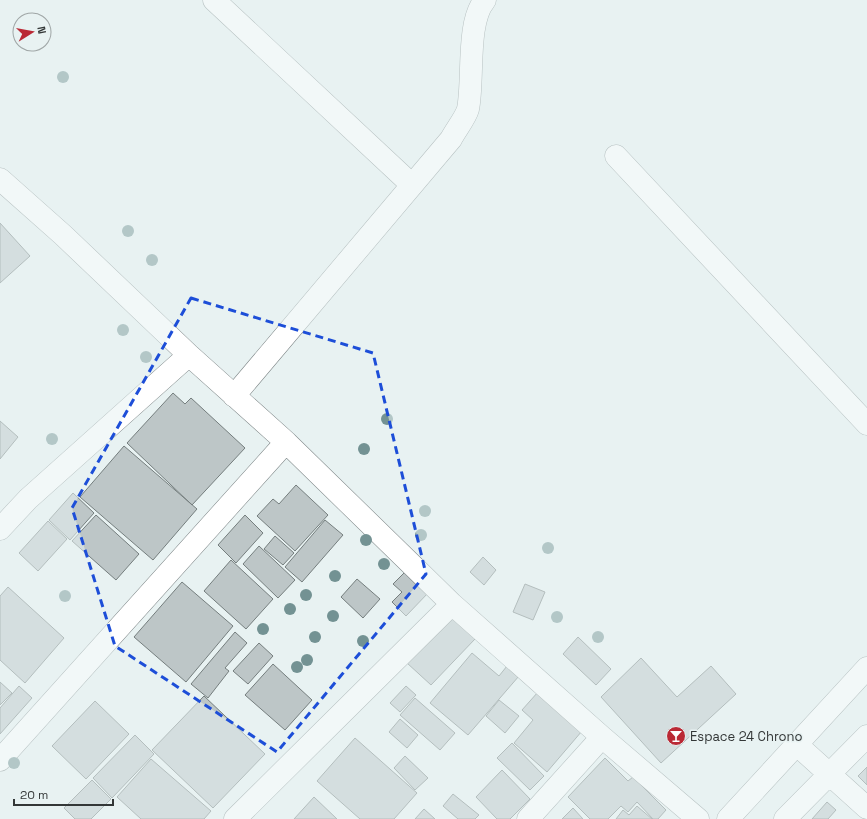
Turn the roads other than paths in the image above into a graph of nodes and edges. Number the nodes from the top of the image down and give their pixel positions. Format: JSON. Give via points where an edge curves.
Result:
{"nodes":[{"id":1,"x":214,"y":0,"type":"edge"},
{"id":2,"x":485,"y":0,"type":"edge"},
{"id":3,"x":616,"y":156,"type":"dead end"},
{"id":4,"x":0,"y":179,"type":"edge"},
{"id":5,"x":412,"y":185,"type":"junction"},
{"id":6,"x":189,"y":355,"type":"junction"},
{"id":7,"x":234,"y":396,"type":"junction"},
{"id":8,"x":867,"y":424,"type":"edge"},
{"id":9,"x":286,"y":442,"type":"junction"},
{"id":10,"x":0,"y":529,"type":"edge"},
{"id":11,"x":452,"y":604,"type":"junction"},
{"id":12,"x":867,"y":668,"type":"edge"},
{"id":13,"x":867,"y":736,"type":"edge"},
{"id":14,"x":602,"y":737,"type":"junction"},
{"id":15,"x":796,"y":744,"type":"junction"},
{"id":16,"x":0,"y":760,"type":"edge"},
{"id":17,"x":830,"y":774,"type":"junction"},
{"id":18,"x":867,"y":808,"type":"edge"},
{"id":19,"x":235,"y":819,"type":"edge"},
{"id":20,"x":528,"y":819,"type":"edge"},
{"id":21,"x":698,"y":819,"type":"edge"},
{"id":22,"x":728,"y":819,"type":"edge"},
{"id":23,"x":785,"y":819,"type":"edge"}],
"edges":[{"from":1,"to":5,"type":"street"},
{"from":2,"to":5,"type":"street","via":[[480,6],[474,29],[468,110],[451,138]]},
{"from":3,"to":8,"type":"street"},
{"from":4,"to":6,"type":"street"},
{"from":5,"to":7,"type":"street"},
{"from":6,"to":7,"type":"street"},
{"from":6,"to":10,"type":"street","via":[[28,499]]},
{"from":7,"to":9,"type":"street"},
{"from":9,"to":11,"type":"street"},
{"from":9,"to":16,"type":"street"},
{"from":11,"to":14,"type":"street"},
{"from":11,"to":19,"type":"street"},
{"from":12,"to":15,"type":"street"},
{"from":13,"to":17,"type":"street"},
{"from":14,"to":20,"type":"street"},
{"from":14,"to":21,"type":"street"},
{"from":15,"to":17,"type":"street"},
{"from":15,"to":22,"type":"street"},
{"from":17,"to":18,"type":"street"},
{"from":17,"to":23,"type":"street"}]}
